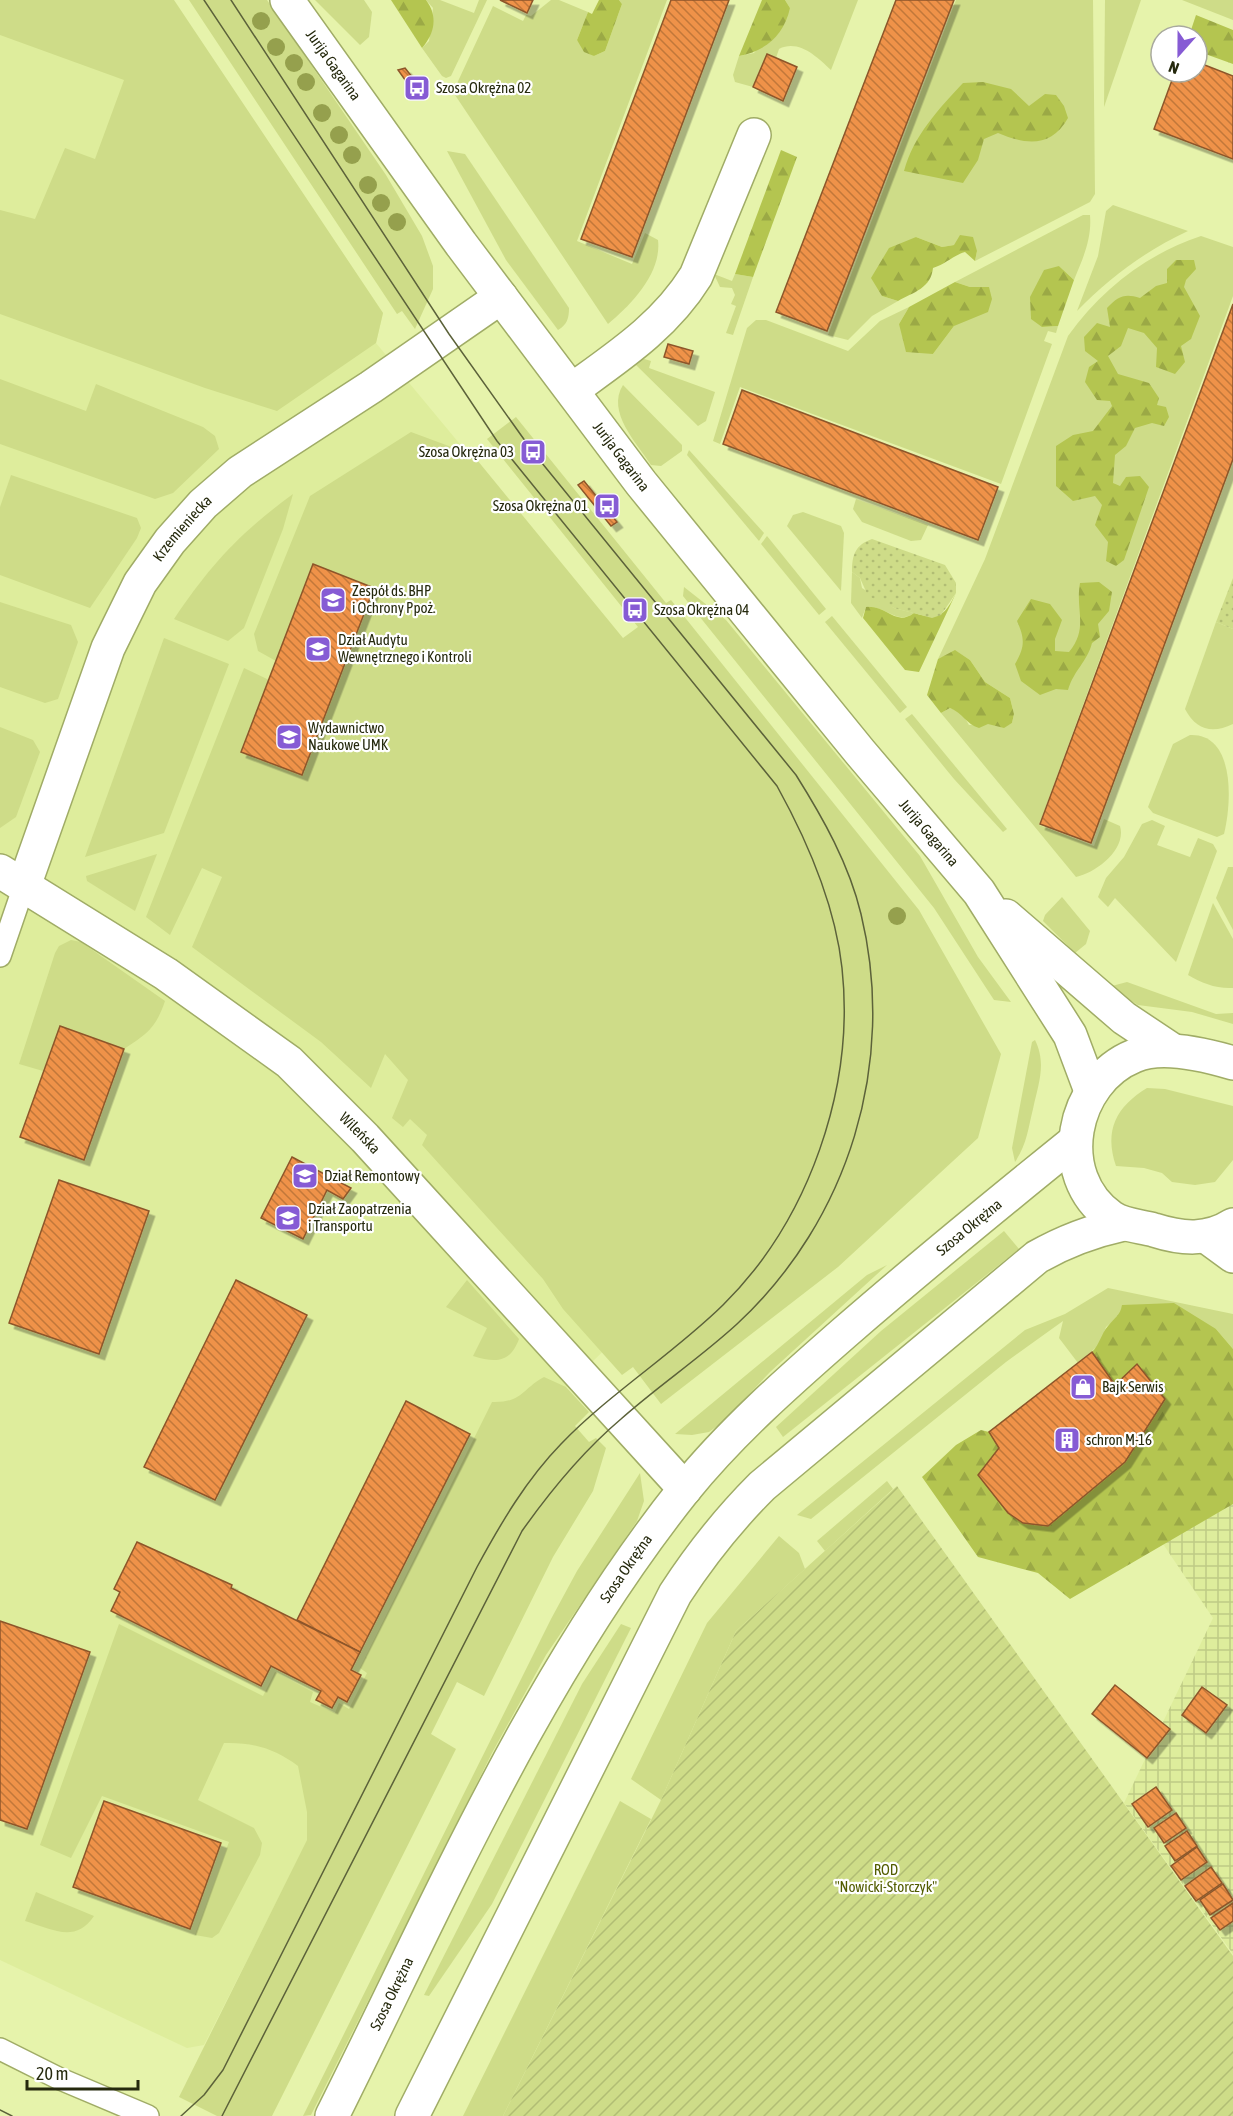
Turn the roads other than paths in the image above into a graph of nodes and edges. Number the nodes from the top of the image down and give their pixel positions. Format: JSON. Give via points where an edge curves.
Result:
{"nodes":[{"id":1,"x":288,"y":0,"type":"edge"},
{"id":2,"x":754,"y":135,"type":"dead end"},
{"id":3,"x":501,"y":297,"type":"junction"},
{"id":4,"x":572,"y":390,"type":"junction"},
{"id":5,"x":12,"y":879,"type":"edge"},
{"id":6,"x":979,"y":892,"type":"junction"},
{"id":7,"x":0,"y":956,"type":"edge"},
{"id":8,"x":1172,"y":1050,"type":"junction"},
{"id":9,"x":1231,"y":1061,"type":"edge"},
{"id":10,"x":1091,"y":1091,"type":"junction"},
{"id":11,"x":1075,"y":1141,"type":"junction"},
{"id":12,"x":1136,"y":1226,"type":"junction"},
{"id":13,"x":1220,"y":1231,"type":"edge"},
{"id":14,"x":1233,"y":1256,"type":"edge"},
{"id":15,"x":685,"y":1489,"type":"junction"},
{"id":16,"x":0,"y":2049,"type":"edge"},
{"id":17,"x":148,"y":2116,"type":"edge"},
{"id":18,"x":332,"y":2116,"type":"edge"},
{"id":19,"x":412,"y":2116,"type":"edge"}],
"edges":[{"from":1,"to":3,"type":"street","name":"Jurija Gagarina"},
{"from":2,"to":4,"type":"street","via":[[696,276],[684,295],[648,334]]},
{"from":3,"to":4,"type":"street","name":"Jurija Gagarina"},
{"from":3,"to":5,"type":"street","name":"Krzemieniecka","via":[[240,472],[203,504],[170,542],[140,583],[108,648]]},
{"from":4,"to":6,"type":"street","name":"Jurija Gagarina","via":[[701,558]]},
{"from":5,"to":7,"type":"lane"},
{"from":5,"to":15,"type":"street","name":"Wileńska","via":[[166,974],[289,1062],[365,1138]]},
{"from":6,"to":8,"type":"street","name":"Jurija Gagarina","via":[[1124,1018]]},
{"from":6,"to":10,"type":"street","name":"Jurija Gagarina","via":[[1070,1035]]},
{"from":8,"to":9,"type":"street"},
{"from":8,"to":10,"type":"street","via":[[1134,1056],[1106,1074]]},
{"from":10,"to":11,"type":"street","via":[[1083,1104]]},
{"from":11,"to":12,"type":"street","via":[[1077,1166],[1088,1191],[1105,1212]]},
{"from":11,"to":15,"type":"street","name":"Szosa Okrężna","via":[[939,1250],[776,1393]]},
{"from":12,"to":13,"type":"street","via":[[1187,1237]]},
{"from":12,"to":19,"type":"street","via":[[1092,1231],[1057,1244],[1037,1257],[731,1516],[670,1604]]},
{"from":13,"to":14,"type":"street"},
{"from":15,"to":18,"type":"street","name":"Szosa Okrężna","via":[[589,1623],[555,1682],[495,1791]]},
{"from":16,"to":17,"type":"lane"}]}
